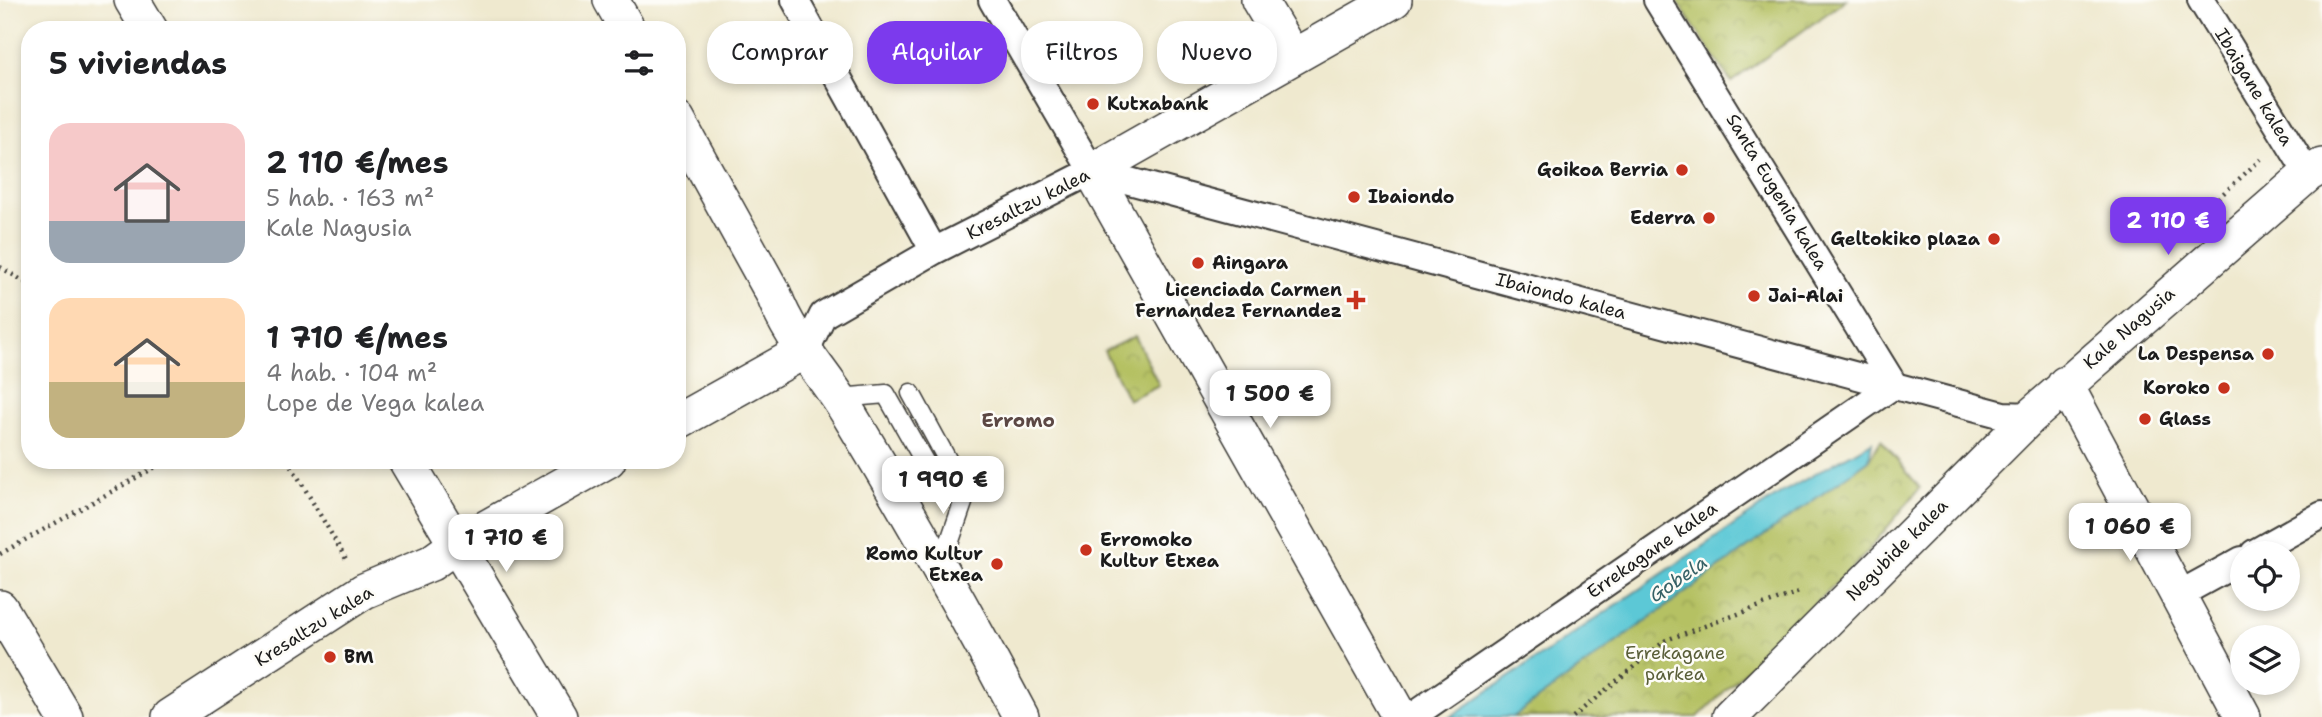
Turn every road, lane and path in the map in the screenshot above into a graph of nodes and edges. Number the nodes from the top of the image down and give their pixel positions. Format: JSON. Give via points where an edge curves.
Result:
{"nodes":[{"id":1,"x":132,"y":0,"type":"edge"},
{"id":2,"x":611,"y":0,"type":"edge"},
{"id":3,"x":795,"y":0,"type":"edge"},
{"id":4,"x":992,"y":0,"type":"edge"},
{"id":5,"x":1259,"y":0,"type":"edge"},
{"id":6,"x":1394,"y":0,"type":"edge"},
{"id":7,"x":1657,"y":0,"type":"edge"},
{"id":8,"x":2202,"y":0,"type":"edge"},
{"id":9,"x":145,"y":21,"type":"edge"},
{"id":10,"x":623,"y":21,"type":"edge"},
{"id":11,"x":1293,"y":58,"type":"junction"},
{"id":12,"x":686,"y":136,"type":"edge"},
{"id":13,"x":1092,"y":171,"type":"junction"},
{"id":14,"x":2317,"y":179,"type":"edge"},
{"id":15,"x":934,"y":251,"type":"junction"},
{"id":16,"x":0,"y":267,"type":"edge"},
{"id":17,"x":21,"y":280,"type":"edge"},
{"id":18,"x":806,"y":350,"type":"junction"},
{"id":19,"x":2065,"y":384,"type":"junction"},
{"id":20,"x":1894,"y":385,"type":"junction"},
{"id":21,"x":911,"y":393,"type":"dead end"},
{"id":22,"x":839,"y":398,"type":"junction"},
{"id":23,"x":2031,"y":416,"type":"junction"},
{"id":24,"x":686,"y":417,"type":"edge"},
{"id":25,"x":293,"y":469,"type":"edge"},
{"id":26,"x":410,"y":469,"type":"edge"},
{"id":27,"x":592,"y":469,"type":"edge"},
{"id":28,"x":152,"y":470,"type":"edge"},
{"id":29,"x":941,"y":491,"type":"dead end"},
{"id":30,"x":2322,"y":516,"type":"edge"},
{"id":31,"x":2276,"y":541,"type":"edge"},
{"id":32,"x":456,"y":545,"type":"junction"},
{"id":33,"x":0,"y":554,"type":"edge"},
{"id":34,"x":941,"y":567,"type":"junction"},
{"id":35,"x":2230,"y":567,"type":"edge"},
{"id":36,"x":364,"y":591,"type":"junction"},
{"id":37,"x":2178,"y":595,"type":"junction"},
{"id":38,"x":0,"y":608,"type":"edge"},
{"id":39,"x":65,"y":717,"type":"edge"},
{"id":40,"x":170,"y":717,"type":"edge"},
{"id":41,"x":558,"y":717,"type":"edge"},
{"id":42,"x":1021,"y":717,"type":"edge"},
{"id":43,"x":1400,"y":717,"type":"edge"},
{"id":44,"x":1411,"y":717,"type":"edge"},
{"id":45,"x":1730,"y":717,"type":"edge"},
{"id":46,"x":2244,"y":717,"type":"edge"}],
"edges":[{"from":1,"to":9,"type":"street"},
{"from":2,"to":10,"type":"street"},
{"from":3,"to":15,"type":"street"},
{"from":4,"to":13,"type":"street"},
{"from":5,"to":11,"type":"street"},
{"from":6,"to":11,"type":"street","name":"Kresaltzu kalea"},
{"from":7,"to":20,"type":"street","name":"Santa Eugenia kalea"},
{"from":8,"to":14,"type":"street","name":"Ibaigane kalea"},
{"from":11,"to":13,"type":"street","name":"Kresaltzu kalea"},
{"from":12,"to":18,"type":"street","via":[[784,320]]},
{"from":13,"to":15,"type":"street","name":"Kresaltzu kalea"},
{"from":13,"to":20,"type":"street","name":"Ibaiondo kalea"},
{"from":13,"to":43,"type":"street"},
{"from":14,"to":19,"type":"street","name":"Kale Nagusia"},
{"from":15,"to":18,"type":"street","name":"Kresaltzu kalea","via":[[823,315]]},
{"from":16,"to":17,"type":"path"},
{"from":18,"to":22,"type":"street"},
{"from":18,"to":24,"type":"street"},
{"from":19,"to":23,"type":"street","name":"Negubide kalea"},
{"from":19,"to":37,"type":"street"},
{"from":20,"to":23,"type":"street","name":"Ibaiondo kalea","via":[[2003,415]]},
{"from":20,"to":44,"type":"street","name":"Errekagane kalea"},
{"from":21,"to":34,"type":"lane","via":[[966,494]]},
{"from":22,"to":29,"type":"lane","via":[[886,394]]},
{"from":22,"to":34,"type":"street"},
{"from":23,"to":45,"type":"street","name":"Negubide kalea"},
{"from":25,"to":36,"type":"path"},
{"from":26,"to":32,"type":"street"},
{"from":27,"to":32,"type":"street","name":"Kresaltzu kalea"},
{"from":28,"to":33,"type":"path"},
{"from":30,"to":31,"type":"street"},
{"from":32,"to":36,"type":"street","name":"Kresaltzu kalea","via":[[431,563]]},
{"from":32,"to":41,"type":"street"},
{"from":34,"to":42,"type":"street"},
{"from":35,"to":37,"type":"street"},
{"from":36,"to":40,"type":"street","name":"Kresaltzu kalea"},
{"from":37,"to":46,"type":"street"},
{"from":38,"to":39,"type":"street"}]}
